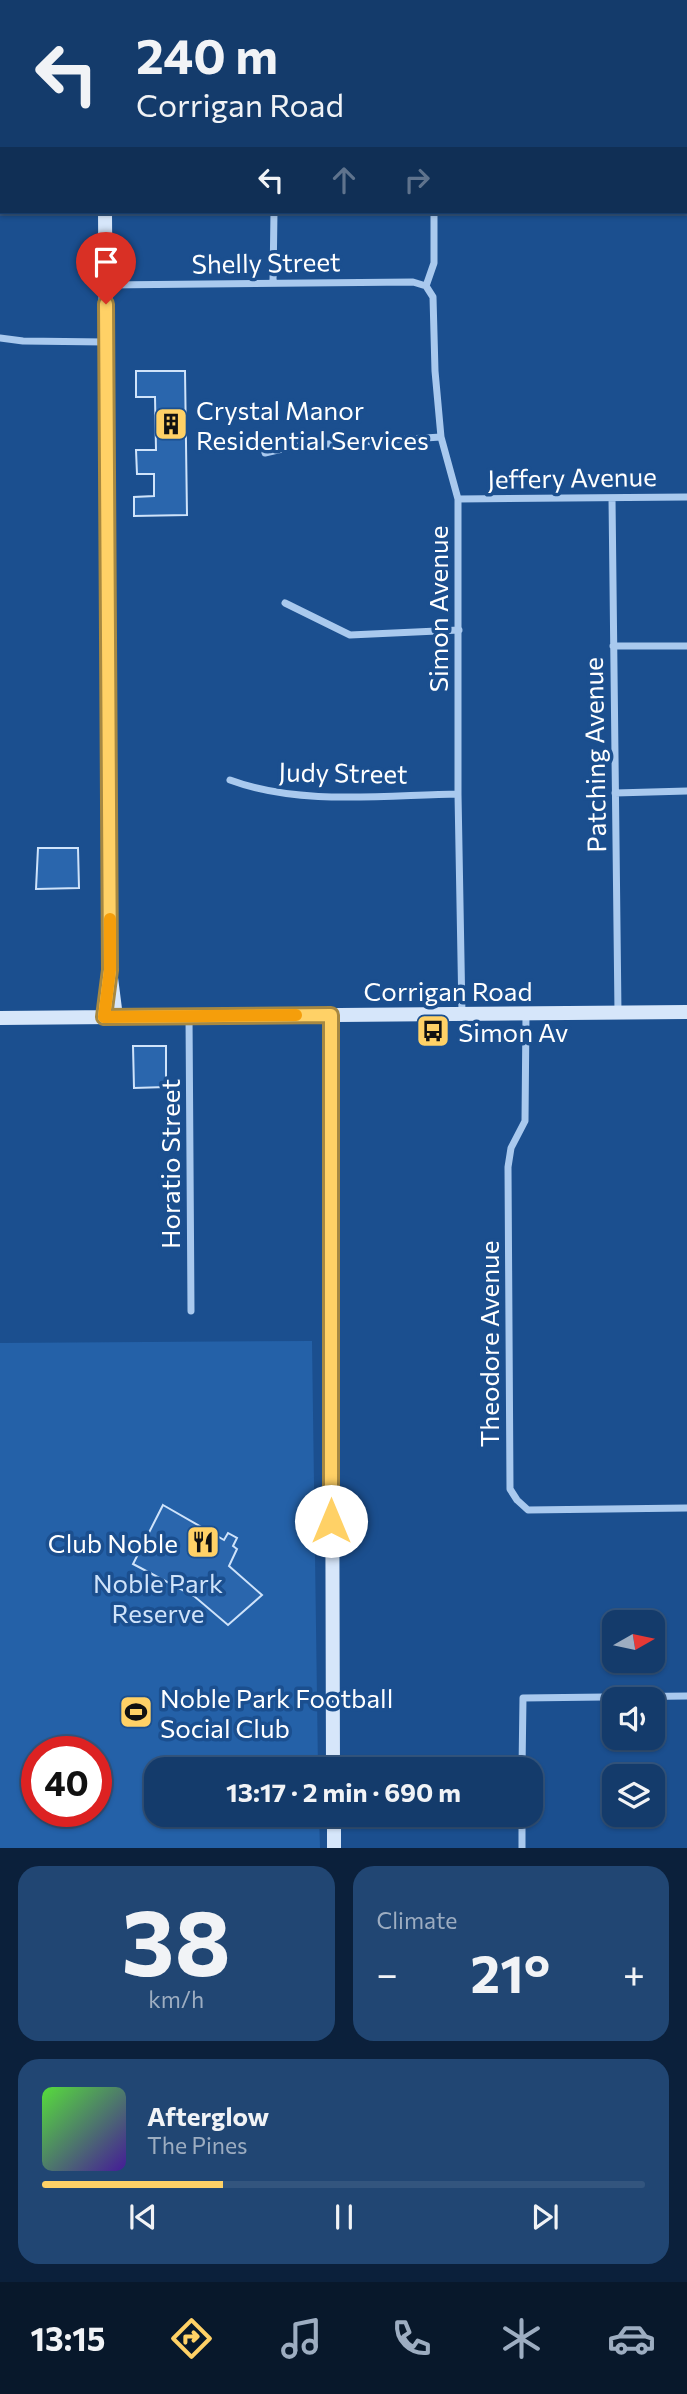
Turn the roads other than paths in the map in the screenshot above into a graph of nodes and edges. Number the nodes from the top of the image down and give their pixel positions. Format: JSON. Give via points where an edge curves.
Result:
{"nodes":[{"id":1,"x":106,"y":214,"type":"edge"},
{"id":2,"x":274,"y":214,"type":"edge"},
{"id":3,"x":434,"y":214,"type":"edge"},
{"id":4,"x":273,"y":282,"type":"junction"},
{"id":5,"x":106,"y":285,"type":"junction"},
{"id":6,"x":425,"y":286,"type":"junction"},
{"id":7,"x":0,"y":338,"type":"edge"},
{"id":8,"x":106,"y":342,"type":"junction"},
{"id":9,"x":441,"y":438,"type":"junction"},
{"id":10,"x":265,"y":453,"type":"dead end"},
{"id":11,"x":687,"y":497,"type":"edge"},
{"id":12,"x":612,"y":498,"type":"junction"},
{"id":13,"x":458,"y":499,"type":"junction"},
{"id":14,"x":285,"y":603,"type":"dead end"},
{"id":15,"x":459,"y":630,"type":"junction"},
{"id":16,"x":613,"y":646,"type":"junction"},
{"id":17,"x":687,"y":646,"type":"edge"},
{"id":18,"x":230,"y":780,"type":"dead end"},
{"id":19,"x":687,"y":791,"type":"edge"},
{"id":20,"x":615,"y":793,"type":"junction"},
{"id":21,"x":458,"y":794,"type":"junction"},
{"id":22,"x":687,"y":1012,"type":"edge"},
{"id":23,"x":618,"y":1013,"type":"junction"},
{"id":24,"x":461,"y":1014,"type":"junction"},
{"id":25,"x":527,"y":1014,"type":"junction"},
{"id":26,"x":331,"y":1015,"type":"junction"},
{"id":27,"x":189,"y":1016,"type":"junction"},
{"id":28,"x":0,"y":1017,"type":"edge"},
{"id":29,"x":110,"y":1017,"type":"junction"},
{"id":30,"x":191,"y":1311,"type":"dead end"},
{"id":31,"x":687,"y":1508,"type":"edge"},
{"id":32,"x":687,"y":1696,"type":"edge"},
{"id":33,"x":333,"y":1757,"type":"edge"},
{"id":34,"x":522,"y":1757,"type":"edge"},
{"id":35,"x":334,"y":1827,"type":"edge"},
{"id":36,"x":522,"y":1827,"type":"edge"},
{"id":37,"x":334,"y":1848,"type":"edge"},
{"id":38,"x":522,"y":1848,"type":"edge"}],
"edges":[{"from":1,"to":5,"type":"street"},
{"from":2,"to":4,"type":"street"},
{"from":3,"to":6,"type":"street","via":[[435,263]]},
{"from":4,"to":5,"type":"street","name":"Shelly Street"},
{"from":4,"to":6,"type":"street","name":"Shelly Street","via":[[413,282]]},
{"from":5,"to":8,"type":"street"},
{"from":6,"to":9,"type":"street","name":"Simon Avenue","via":[[433,297]]},
{"from":7,"to":8,"type":"street"},
{"from":8,"to":29,"type":"street"},
{"from":9,"to":10,"type":"street","via":[[295,446]]},
{"from":9,"to":13,"type":"street","name":"Simon Avenue"},
{"from":11,"to":12,"type":"street","name":"Jeffery Avenue"},
{"from":12,"to":13,"type":"street","name":"Jeffery Avenue"},
{"from":12,"to":16,"type":"street","name":"Patching Avenue"},
{"from":13,"to":15,"type":"street","name":"Simon Avenue"},
{"from":14,"to":15,"type":"street","via":[[350,635]]},
{"from":15,"to":21,"type":"street","name":"Simon Avenue"},
{"from":16,"to":17,"type":"street"},
{"from":16,"to":20,"type":"street","name":"Patching Avenue"},
{"from":18,"to":21,"type":"street","name":"Judy Street","via":[[276,794]]},
{"from":19,"to":20,"type":"street"},
{"from":20,"to":23,"type":"street","name":"Patching Avenue"},
{"from":21,"to":24,"type":"street","name":"Simon Avenue"},
{"from":22,"to":23,"type":"street","name":"Corrigan Road"},
{"from":23,"to":25,"type":"street","name":"Corrigan Road"},
{"from":24,"to":25,"type":"street","name":"Corrigan Road"},
{"from":24,"to":26,"type":"street","name":"Corrigan Road"},
{"from":25,"to":31,"type":"street","name":"Theodore Avenue","via":[[524,1121],[508,1167],[510,1489],[527,1510]]},
{"from":26,"to":27,"type":"street","name":"Corrigan Road"},
{"from":26,"to":33,"type":"street"},
{"from":27,"to":29,"type":"street","name":"Corrigan Road"},
{"from":27,"to":30,"type":"street","name":"Horatio Street"},
{"from":28,"to":29,"type":"street","name":"Corrigan Road"},
{"from":32,"to":34,"type":"street","via":[[523,1699]]},
{"from":35,"to":37,"type":"street"},
{"from":36,"to":38,"type":"street"}]}
